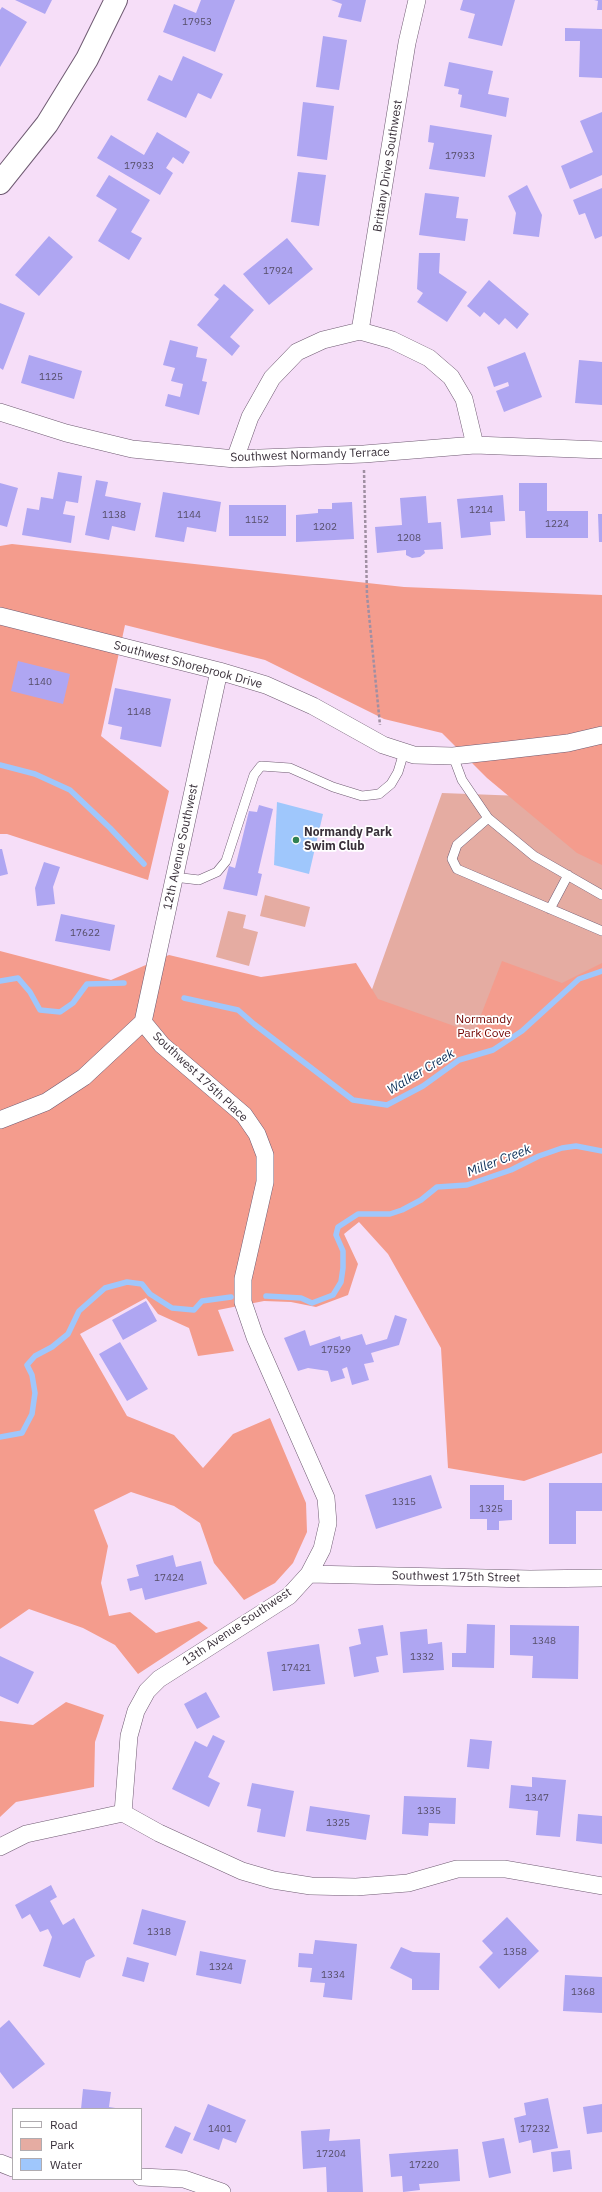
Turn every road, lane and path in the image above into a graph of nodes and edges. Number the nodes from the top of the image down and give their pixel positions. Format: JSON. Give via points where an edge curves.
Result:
{"nodes":[{"id":1,"x":116,"y":0,"type":"edge"},
{"id":2,"x":416,"y":0,"type":"edge"},
{"id":3,"x":0,"y":183,"type":"edge"},
{"id":4,"x":360,"y":331,"type":"junction"},
{"id":5,"x":0,"y":412,"type":"edge"},
{"id":6,"x":475,"y":445,"type":"junction"},
{"id":7,"x":602,"y":450,"type":"edge"},
{"id":8,"x":364,"y":454,"type":"junction"},
{"id":9,"x":235,"y":459,"type":"junction"},
{"id":10,"x":0,"y":616,"type":"edge"},
{"id":11,"x":218,"y":671,"type":"junction"},
{"id":12,"x":602,"y":734,"type":"edge"},
{"id":13,"x":382,"y":745,"type":"junction"},
{"id":14,"x":404,"y":752,"type":"junction"},
{"id":15,"x":453,"y":756,"type":"junction"},
{"id":16,"x":488,"y":818,"type":"junction"},
{"id":17,"x":568,"y":875,"type":"junction"},
{"id":18,"x":174,"y":877,"type":"junction"},
{"id":19,"x":602,"y":895,"type":"edge"},
{"id":20,"x":550,"y":909,"type":"junction"},
{"id":21,"x":602,"y":931,"type":"edge"},
{"id":22,"x":143,"y":1022,"type":"junction"},
{"id":23,"x":0,"y":1120,"type":"edge"},
{"id":24,"x":265,"y":1155,"type":"joint"},
{"id":25,"x":309,"y":1574,"type":"junction"},
{"id":26,"x":602,"y":1578,"type":"edge"},
{"id":27,"x":123,"y":1813,"type":"junction"},
{"id":28,"x":0,"y":1847,"type":"edge"},
{"id":29,"x":602,"y":1886,"type":"edge"},
{"id":30,"x":0,"y":2163,"type":"edge"},
{"id":31,"x":12,"y":2168,"type":"edge"},
{"id":32,"x":142,"y":2177,"type":"edge"},
{"id":33,"x":222,"y":2192,"type":"edge"}],
"edges":[{"from":1,"to":3,"type":"street","via":[[87,59],[47,124]]},
{"from":2,"to":4,"type":"street","name":"Brittany Drive Southwest"},
{"from":4,"to":6,"type":"street","via":[[392,340],[429,358],[451,377],[464,399]]},
{"from":4,"to":9,"type":"street","via":[[323,340],[297,352],[272,378],[250,417]]},
{"from":5,"to":9,"type":"street","name":"Southwest Normandy Terrace","via":[[66,433],[132,449]]},
{"from":6,"to":7,"type":"street","name":"Southwest Normandy Terrace"},
{"from":6,"to":8,"type":"street","name":"Southwest Normandy Terrace"},
{"from":8,"to":9,"type":"street","name":"Southwest Normandy Terrace"},
{"from":8,"to":13,"type":"path","via":[[367,595]]},
{"from":10,"to":11,"type":"street","name":"Southwest Shorebrook Drive"},
{"from":11,"to":13,"type":"street","name":"Southwest Shorebrook Drive","via":[[266,686],[313,706]]},
{"from":11,"to":18,"type":"street","name":"12th Avenue Southwest"},
{"from":12,"to":15,"type":"street","name":"Southwest Shorebrook Drive","via":[[568,743]]},
{"from":13,"to":14,"type":"street","name":"Southwest Shorebrook Drive"},
{"from":14,"to":15,"type":"street","name":"Southwest Shorebrook Drive","via":[[414,755]]},
{"from":14,"to":18,"type":"lane","via":[[391,784],[379,794],[362,796],[333,787],[290,768],[261,766],[254,775],[226,861],[217,872],[199,880]]},
{"from":15,"to":16,"type":"lane","via":[[462,780]]},
{"from":16,"to":17,"type":"lane","via":[[534,856]]},
{"from":16,"to":20,"type":"lane","via":[[457,845],[452,859],[457,869]]},
{"from":17,"to":19,"type":"lane"},
{"from":17,"to":20,"type":"lane"},
{"from":18,"to":22,"type":"street","name":"12th Avenue Southwest"},
{"from":20,"to":21,"type":"lane"},
{"from":22,"to":23,"type":"street","via":[[84,1077],[46,1102]]},
{"from":22,"to":24,"type":"street","name":"Southwest 175th Place","via":[[162,1045],[244,1115],[257,1134]]},
{"from":24,"to":25,"type":"street","name":"13th Avenue Southwest","via":[[265,1182],[243,1279],[243,1302],[255,1338],[326,1498],[328,1523],[322,1549]]},
{"from":25,"to":26,"type":"street","name":"Southwest 175th Street"},
{"from":25,"to":27,"type":"street","name":"13th Avenue Southwest","via":[[289,1596],[159,1679],[148,1691],[136,1711],[129,1736]]},
{"from":27,"to":28,"type":"street","via":[[26,1834]]},
{"from":27,"to":29,"type":"street","via":[[159,1833],[242,1871],[273,1880],[311,1886],[356,1887],[408,1883],[457,1869],[505,1869]]},
{"from":30,"to":31,"type":"street"},
{"from":32,"to":33,"type":"street","via":[[184,2179]]}]}
